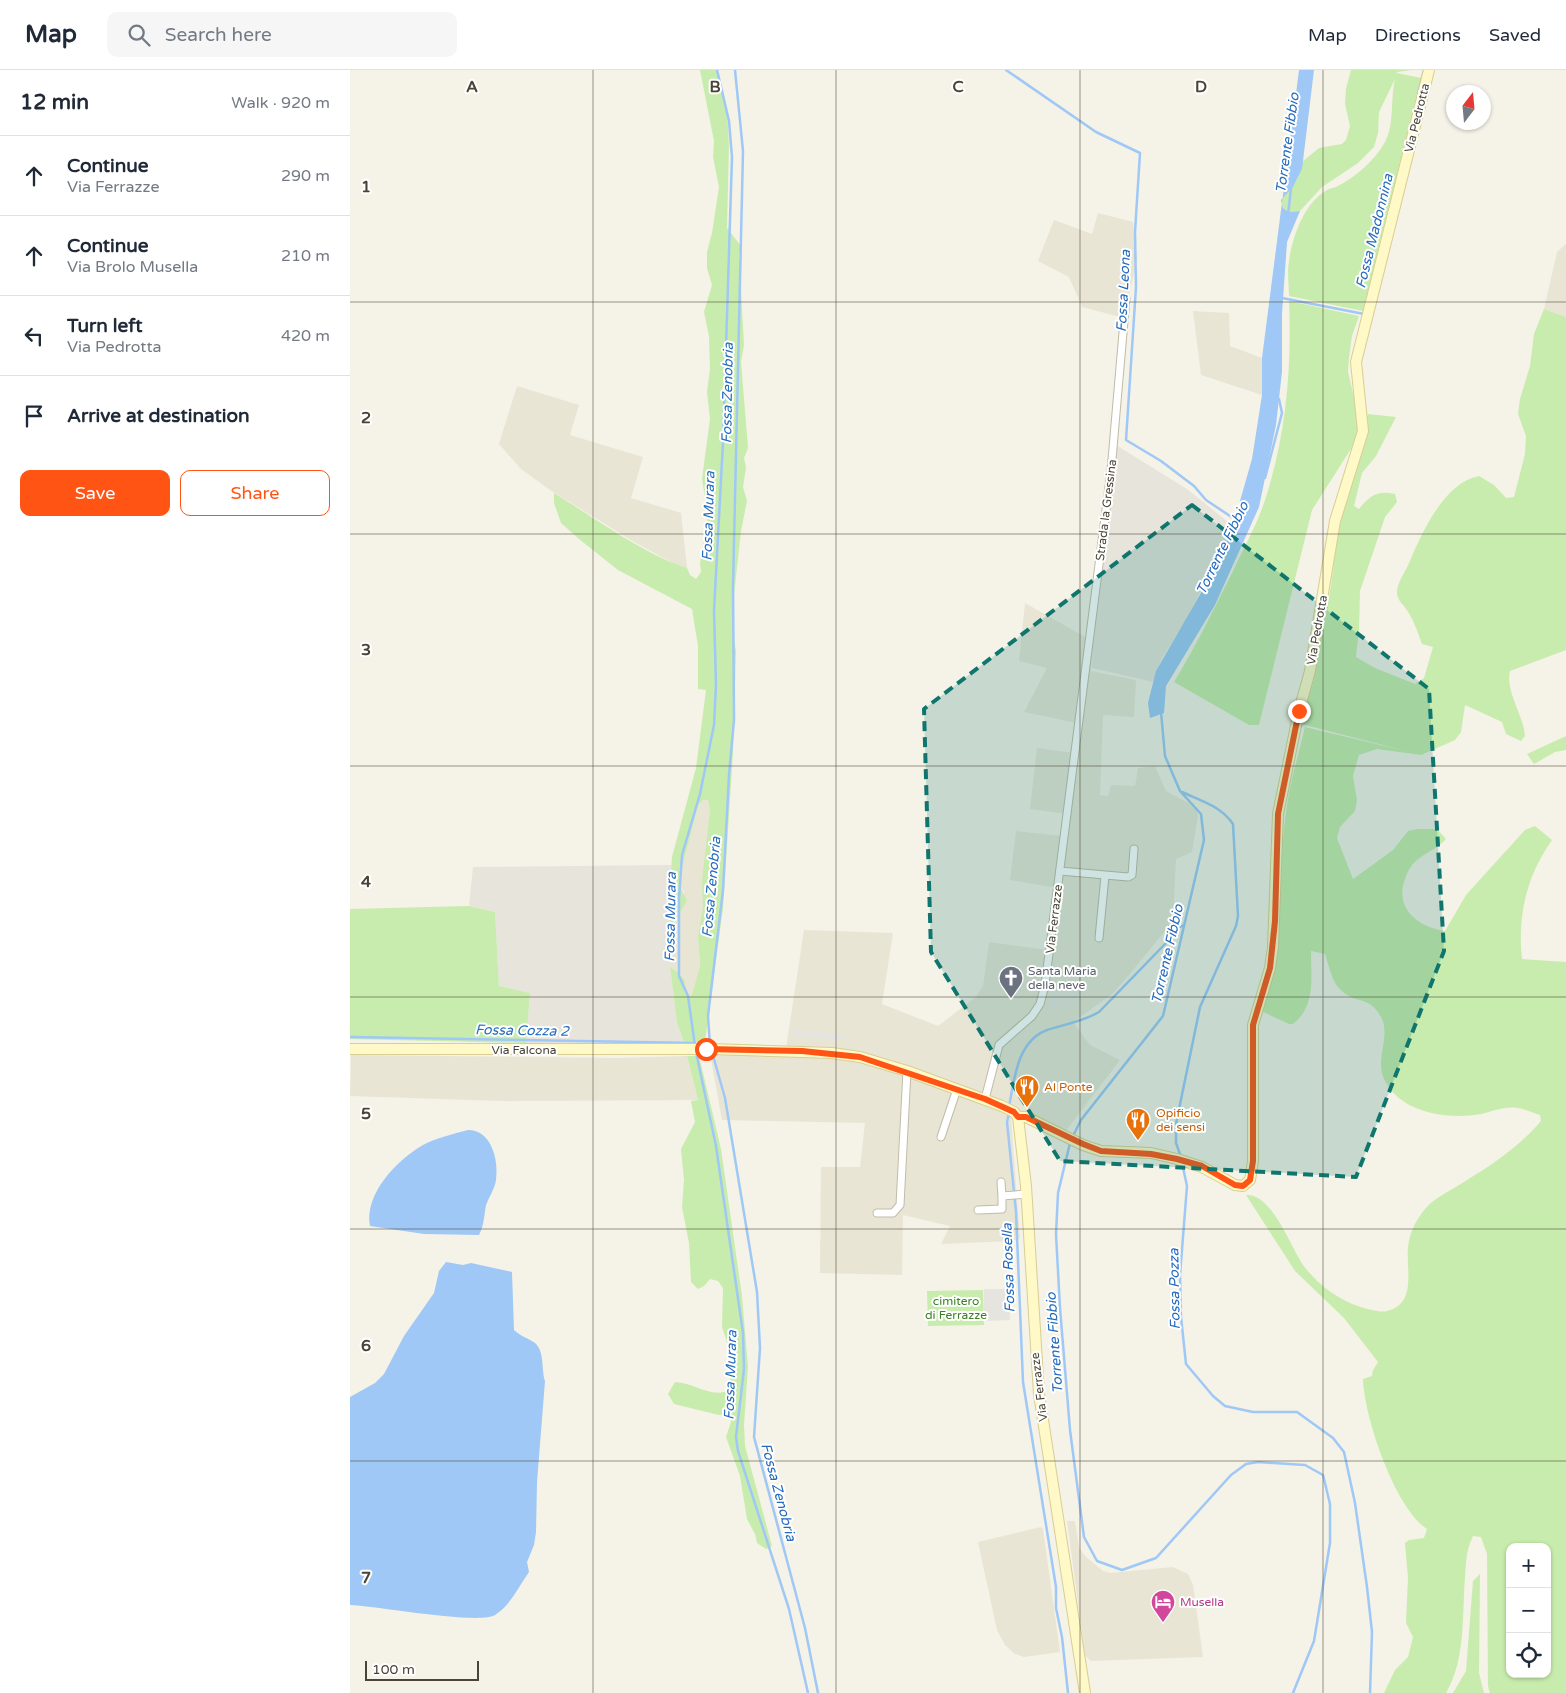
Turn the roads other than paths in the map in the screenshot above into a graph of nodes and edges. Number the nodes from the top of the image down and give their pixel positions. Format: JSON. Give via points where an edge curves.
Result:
{"nodes":[{"id":1,"x":1430,"y":70,"type":"edge"},
{"id":2,"x":1126,"y":298,"type":"dead end"},
{"id":3,"x":1079,"y":720,"type":"joint"},
{"id":4,"x":1134,"y":849,"type":"dead end"},
{"id":5,"x":1060,"y":871,"type":"junction"},
{"id":6,"x":1105,"y":876,"type":"junction"},
{"id":7,"x":1099,"y":938,"type":"dead end"},
{"id":8,"x":350,"y":1049,"type":"edge"},
{"id":9,"x":907,"y":1071,"type":"junction"},
{"id":10,"x":957,"y":1089,"type":"junction"},
{"id":11,"x":985,"y":1099,"type":"junction"},
{"id":12,"x":1016,"y":1115,"type":"junction"},
{"id":13,"x":942,"y":1138,"type":"dead end"},
{"id":14,"x":1001,"y":1182,"type":"dead end"},
{"id":15,"x":1022,"y":1195,"type":"junction"},
{"id":16,"x":1005,"y":1196,"type":"junction"},
{"id":17,"x":978,"y":1210,"type":"dead end"},
{"id":18,"x":877,"y":1213,"type":"dead end"},
{"id":19,"x":1085,"y":1693,"type":"edge"}],
"edges":[{"from":1,"to":12,"type":"street","name":"Via Pedrotta","via":[[1356,362],[1363,431],[1335,521],[1310,671],[1278,814],[1272,947],[1268,974],[1253,1025],[1253,1161],[1250,1180],[1243,1186],[1235,1185],[1202,1166],[1151,1154],[1101,1151]]},
{"from":2,"to":3,"type":"street","name":"Strada la Gressina","via":[[1111,471]]},
{"from":3,"to":5,"type":"street","name":"Via Ferrazze"},
{"from":4,"to":6,"type":"street","via":[[1132,875]]},
{"from":5,"to":6,"type":"street"},
{"from":5,"to":11,"type":"street","name":"Via Ferrazze","via":[[1040,1004],[1032,1016],[999,1045]]},
{"from":6,"to":7,"type":"street"},
{"from":8,"to":9,"type":"street","name":"Via Falcona","via":[[701,1049],[832,1053],[860,1057]]},
{"from":9,"to":10,"type":"street"},
{"from":9,"to":18,"type":"street","via":[[900,1205],[893,1213]]},
{"from":10,"to":11,"type":"street"},
{"from":10,"to":13,"type":"street"},
{"from":11,"to":12,"type":"street"},
{"from":12,"to":15,"type":"street","name":"Via Ferrazze"},
{"from":14,"to":16,"type":"street"},
{"from":15,"to":16,"type":"street"},
{"from":15,"to":19,"type":"street","name":"Via Ferrazze","via":[[1038,1394]]},
{"from":16,"to":17,"type":"street","via":[[1002,1209]]}]}
